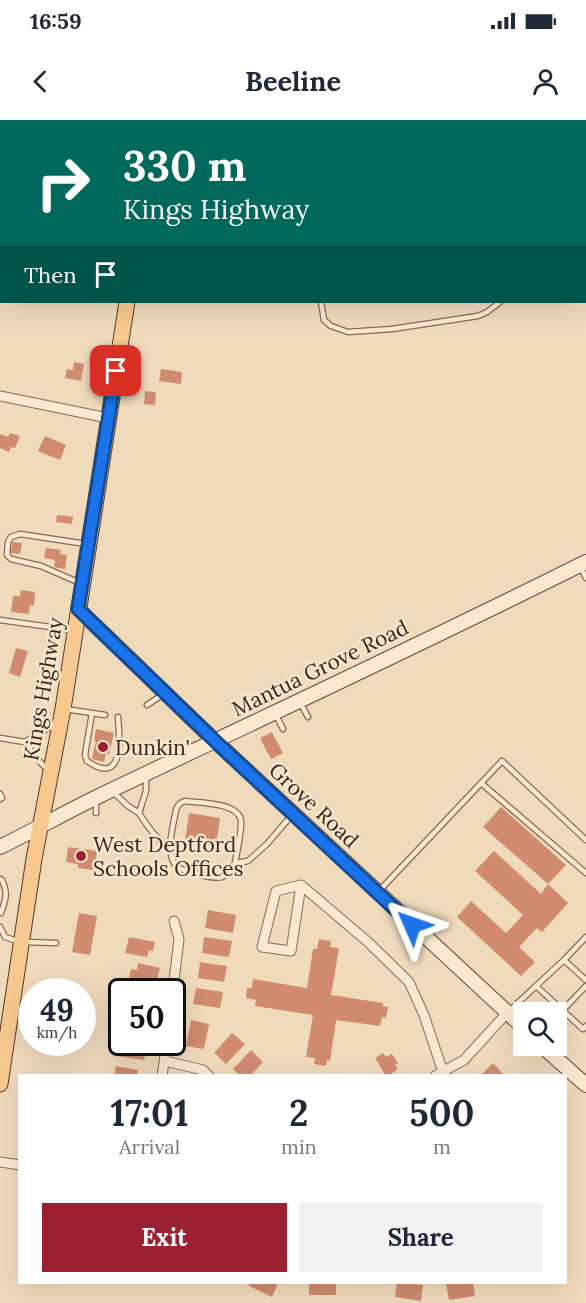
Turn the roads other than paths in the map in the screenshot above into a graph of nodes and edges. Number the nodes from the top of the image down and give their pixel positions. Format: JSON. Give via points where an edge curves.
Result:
{"nodes":[{"id":1,"x":127,"y":303,"type":"edge"},
{"id":2,"x":321,"y":303,"type":"edge"},
{"id":3,"x":499,"y":303,"type":"edge"},
{"id":4,"x":0,"y":396,"type":"edge"},
{"id":5,"x":108,"y":418,"type":"junction"},
{"id":6,"x":88,"y":544,"type":"junction"},
{"id":7,"x":584,"y":569,"type":"edge"},
{"id":8,"x":82,"y":584,"type":"junction"},
{"id":9,"x":78,"y":609,"type":"junction"},
{"id":10,"x":0,"y":620,"type":"edge"},
{"id":11,"x":75,"y":630,"type":"junction"},
{"id":12,"x":165,"y":692,"type":"junction"},
{"id":13,"x":300,"y":701,"type":"junction"},
{"id":14,"x":147,"y":705,"type":"dead end"},
{"id":15,"x":92,"y":713,"type":"junction"},
{"id":16,"x":274,"y":713,"type":"junction"},
{"id":17,"x":62,"y":715,"type":"junction"},
{"id":18,"x":105,"y":716,"type":"dead end"},
{"id":19,"x":118,"y":717,"type":"dead end"},
{"id":20,"x":308,"y":717,"type":"dead end"},
{"id":21,"x":283,"y":729,"type":"dead end"},
{"id":22,"x":0,"y":738,"type":"edge"},
{"id":23,"x":215,"y":741,"type":"junction"},
{"id":24,"x":26,"y":742,"type":"junction"},
{"id":25,"x":50,"y":772,"type":"junction"},
{"id":26,"x":146,"y":774,"type":"junction"},
{"id":27,"x":482,"y":783,"type":"junction"},
{"id":28,"x":111,"y":791,"type":"junction"},
{"id":29,"x":0,"y":794,"type":"edge"},
{"id":30,"x":96,"y":798,"type":"junction"},
{"id":31,"x":0,"y":799,"type":"edge"},
{"id":32,"x":96,"y":813,"type":"dead end"},
{"id":33,"x":139,"y":813,"type":"junction"},
{"id":34,"x":293,"y":814,"type":"junction"},
{"id":35,"x":40,"y":828,"type":"junction"},
{"id":36,"x":586,"y":840,"type":"edge"},
{"id":37,"x":0,"y":847,"type":"edge"},
{"id":38,"x":170,"y":850,"type":"junction"},
{"id":39,"x":235,"y":863,"type":"junction"},
{"id":40,"x":586,"y":873,"type":"edge"},
{"id":41,"x":0,"y":879,"type":"edge"},
{"id":42,"x":301,"y":885,"type":"junction"},
{"id":43,"x":377,"y":893,"type":"junction"},
{"id":44,"x":0,"y":914,"type":"edge"},
{"id":45,"x":174,"y":921,"type":"dead end"},
{"id":46,"x":0,"y":927,"type":"edge"},
{"id":47,"x":586,"y":937,"type":"edge"},
{"id":48,"x":21,"y":941,"type":"junction"},
{"id":49,"x":56,"y":943,"type":"dead end"},
{"id":50,"x":564,"y":960,"type":"junction"},
{"id":51,"x":174,"y":978,"type":"edge"},
{"id":52,"x":586,"y":980,"type":"edge"},
{"id":53,"x":536,"y":986,"type":"junction"},
{"id":54,"x":586,"y":986,"type":"edge"},
{"id":55,"x":553,"y":1002,"type":"edge"},
{"id":56,"x":567,"y":1007,"type":"edge"},
{"id":57,"x":507,"y":1013,"type":"junction"},
{"id":58,"x":567,"y":1015,"type":"edge"},
{"id":59,"x":513,"y":1018,"type":"edge"},
{"id":60,"x":586,"y":1026,"type":"edge"},
{"id":61,"x":166,"y":1056,"type":"edge"},
{"id":62,"x":553,"y":1056,"type":"edge"},
{"id":63,"x":165,"y":1061,"type":"junction"},
{"id":64,"x":162,"y":1074,"type":"edge"},
{"id":65,"x":207,"y":1074,"type":"edge"},
{"id":66,"x":441,"y":1074,"type":"edge"},
{"id":67,"x":0,"y":1084,"type":"edge"},
{"id":68,"x":586,"y":1085,"type":"edge"},
{"id":69,"x":0,"y":1162,"type":"edge"},
{"id":70,"x":18,"y":1165,"type":"edge"}],
"edges":[{"from":1,"to":5,"type":"main road","name":"Kings Highway"},
{"from":2,"to":3,"type":"lane","via":[[324,320],[348,332],[478,316]]},
{"from":4,"to":5,"type":"street"},
{"from":5,"to":6,"type":"main road","name":"Kings Highway"},
{"from":6,"to":8,"type":"main road","name":"Kings Highway"},
{"from":6,"to":8,"type":"lane","via":[[20,534],[8,542],[7,555],[11,559],[41,566]]},
{"from":7,"to":13,"type":"main road","name":"Mantua Grove Road"},
{"from":8,"to":9,"type":"main road","name":"Kings Highway"},
{"from":9,"to":11,"type":"main road","name":"Kings Highway"},
{"from":9,"to":12,"type":"main road","name":"Grove Road"},
{"from":10,"to":11,"type":"lane"},
{"from":11,"to":17,"type":"main road","name":"Kings Highway"},
{"from":12,"to":14,"type":"lane"},
{"from":12,"to":23,"type":"main road","name":"Grove Road"},
{"from":13,"to":16,"type":"main road","name":"Mantua Grove Road"},
{"from":13,"to":20,"type":"lane"},
{"from":15,"to":17,"type":"lane"},
{"from":15,"to":18,"type":"lane"},
{"from":15,"to":19,"type":"lane","via":[[85,755],[87,762],[101,768],[108,768],[117,760]]},
{"from":16,"to":21,"type":"lane"},
{"from":16,"to":23,"type":"main road","name":"Mantua Grove Road"},
{"from":17,"to":24,"type":"lane"},
{"from":17,"to":25,"type":"main road","name":"Kings Highway"},
{"from":22,"to":24,"type":"lane"},
{"from":23,"to":26,"type":"main road","name":"Mantua Grove Road"},
{"from":23,"to":34,"type":"main road","name":"Grove Road"},
{"from":24,"to":25,"type":"lane"},
{"from":25,"to":35,"type":"main road","name":"Kings Highway"},
{"from":26,"to":28,"type":"main road","name":"Mantua Grove Road"},
{"from":26,"to":33,"type":"lane","via":[[146,791]]},
{"from":27,"to":36,"type":"lane","via":[[502,761]]},
{"from":27,"to":40,"type":"lane"},
{"from":27,"to":43,"type":"lane"},
{"from":28,"to":30,"type":"main road","name":"Mantua Grove Road"},
{"from":28,"to":33,"type":"lane"},
{"from":29,"to":31,"type":"lane"},
{"from":30,"to":32,"type":"lane"},
{"from":30,"to":35,"type":"main road","name":"Mantua Grove Road"},
{"from":33,"to":38,"type":"lane"},
{"from":34,"to":39,"type":"lane","via":[[248,861]]},
{"from":34,"to":43,"type":"main road","name":"Grove Road"},
{"from":35,"to":37,"type":"main road","name":"Mantua Grove Road"},
{"from":35,"to":48,"type":"main road","name":"Kings Highway"},
{"from":38,"to":39,"type":"lane","via":[[177,868],[215,878],[223,876]]},
{"from":38,"to":39,"type":"lane","via":[[177,805],[185,801],[224,806],[241,820]]},
{"from":41,"to":44,"type":"lane","via":[[6,890]]},
{"from":42,"to":42,"type":"street","via":[[276,891],[262,947],[291,951]]},
{"from":42,"to":66,"type":"street","via":[[409,982],[424,1015]]},
{"from":43,"to":57,"type":"main road","name":"Grove Road"},
{"from":45,"to":51,"type":"street","via":[[179,939]]},
{"from":46,"to":48,"type":"lane","via":[[5,937]]},
{"from":47,"to":50,"type":"lane"},
{"from":48,"to":49,"type":"lane"},
{"from":48,"to":67,"type":"main road","name":"Kings Highway"},
{"from":50,"to":52,"type":"lane"},
{"from":50,"to":53,"type":"lane"},
{"from":53,"to":55,"type":"lane"},
{"from":53,"to":57,"type":"lane"},
{"from":54,"to":56,"type":"lane"},
{"from":57,"to":59,"type":"main road","name":"Grove Road"},
{"from":57,"to":66,"type":"street","via":[[464,1060]]},
{"from":58,"to":60,"type":"lane","via":[[583,1029]]},
{"from":61,"to":63,"type":"street"},
{"from":62,"to":68,"type":"main road"},
{"from":63,"to":64,"type":"street"},
{"from":63,"to":65,"type":"street"},
{"from":69,"to":70,"type":"street"}]}
